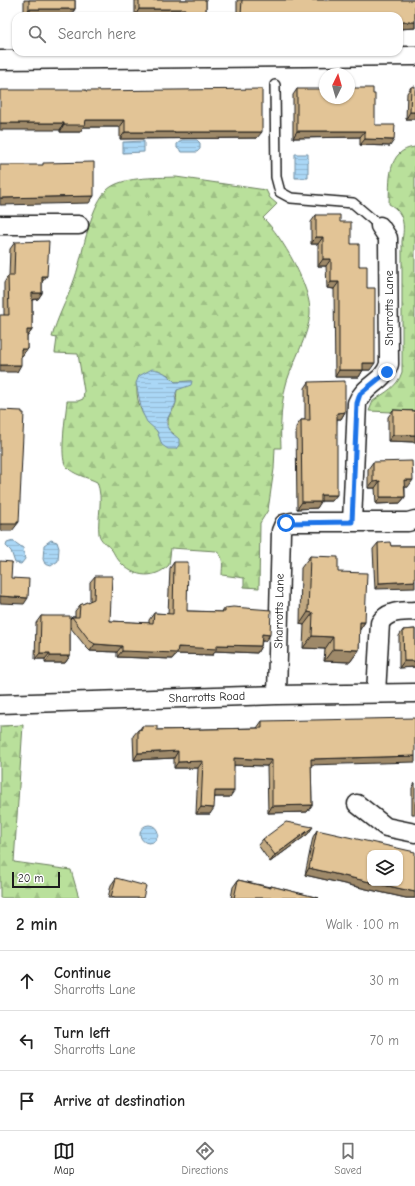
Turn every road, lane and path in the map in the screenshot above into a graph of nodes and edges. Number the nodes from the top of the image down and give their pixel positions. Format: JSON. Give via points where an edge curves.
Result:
{"nodes":[{"id":1,"x":415,"y":56,"type":"edge"},
{"id":2,"x":0,"y":60,"type":"edge"},
{"id":3,"x":275,"y":85,"type":"dead end"},
{"id":4,"x":0,"y":225,"type":"edge"},
{"id":5,"x":79,"y":225,"type":"dead end"},
{"id":6,"x":380,"y":226,"type":"joint"},
{"id":7,"x":415,"y":520,"type":"edge"},
{"id":8,"x":352,"y":522,"type":"junction"},
{"id":9,"x":415,"y":611,"type":"edge"},
{"id":10,"x":376,"y":693,"type":"junction"},
{"id":11,"x":415,"y":693,"type":"edge"},
{"id":12,"x":277,"y":695,"type":"junction"},
{"id":13,"x":0,"y":704,"type":"edge"},
{"id":14,"x":357,"y":804,"type":"dead end"},
{"id":15,"x":415,"y":833,"type":"edge"}],
"edges":[{"from":1,"to":2,"type":"street"},
{"from":3,"to":6,"type":"lane","via":[[276,177],[280,192],[291,198],[353,203]]},
{"from":4,"to":5,"type":"street"},
{"from":6,"to":8,"type":"street","name":"Sharrotts Lane","via":[[388,238],[389,364],[387,372],[360,394],[357,403]]},
{"from":7,"to":8,"type":"street","name":"Sharrotts Lane"},
{"from":8,"to":12,"type":"street","name":"Sharrotts Lane","via":[[292,522],[282,527]]},
{"from":9,"to":10,"type":"street","via":[[391,612],[384,616],[380,623]]},
{"from":10,"to":11,"type":"street","name":"Sharrotts Road"},
{"from":10,"to":12,"type":"street","name":"Sharrotts Road"},
{"from":12,"to":13,"type":"street","name":"Sharrotts Road"},
{"from":14,"to":15,"type":"street","via":[[386,827]]}]}
